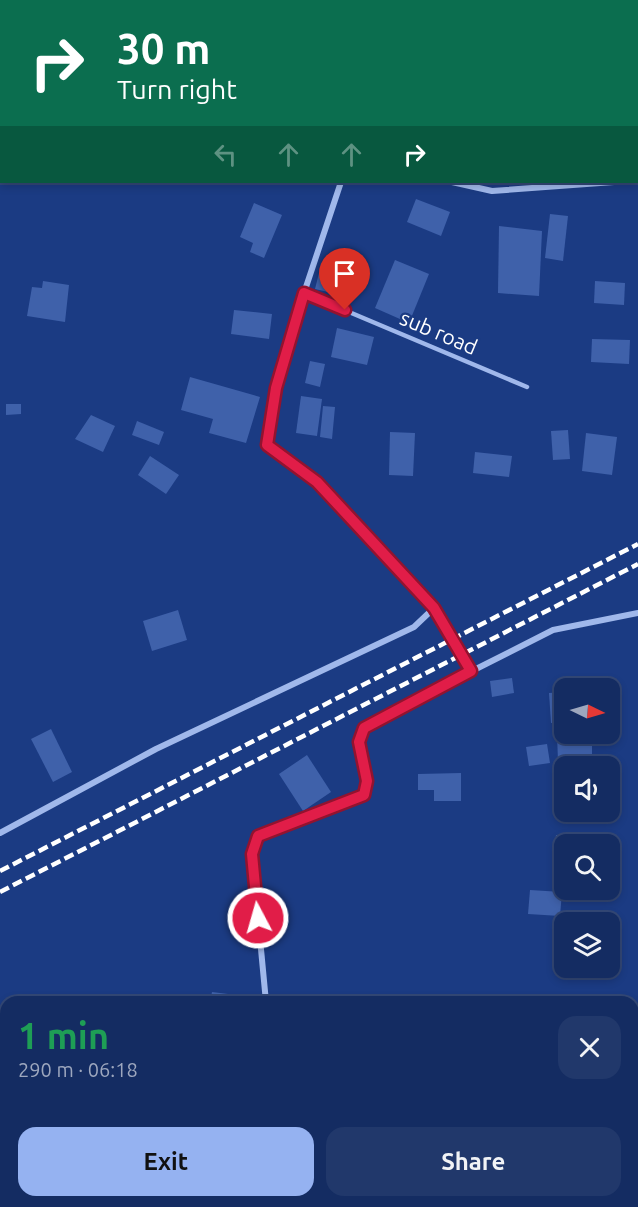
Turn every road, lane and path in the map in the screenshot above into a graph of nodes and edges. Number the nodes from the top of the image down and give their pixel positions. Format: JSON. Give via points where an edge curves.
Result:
{"nodes":[{"id":1,"x":341,"y":183,"type":"edge"},
{"id":2,"x":456,"y":183,"type":"edge"},
{"id":3,"x":600,"y":183,"type":"edge"},
{"id":4,"x":304,"y":293,"type":"junction"},
{"id":5,"x":527,"y":387,"type":"dead end"},
{"id":6,"x":434,"y":608,"type":"junction"},
{"id":7,"x":638,"y":612,"type":"edge"},
{"id":8,"x":471,"y":671,"type":"junction"},
{"id":9,"x":0,"y":833,"type":"edge"},
{"id":10,"x":265,"y":996,"type":"edge"}],
"edges":[{"from":1,"to":4,"type":"street"},
{"from":2,"to":3,"type":"street","via":[[492,191]]},
{"from":4,"to":5,"type":"lane","name":"sub road"},
{"from":4,"to":6,"type":"street","via":[[276,388],[267,445],[317,482]]},
{"from":6,"to":8,"type":"street"},
{"from":6,"to":9,"type":"street","via":[[414,627],[156,749]]},
{"from":7,"to":8,"type":"street","via":[[553,630]]},
{"from":8,"to":10,"type":"street","via":[[364,728],[359,742],[367,781],[364,795],[258,836],[252,854]]}]}
